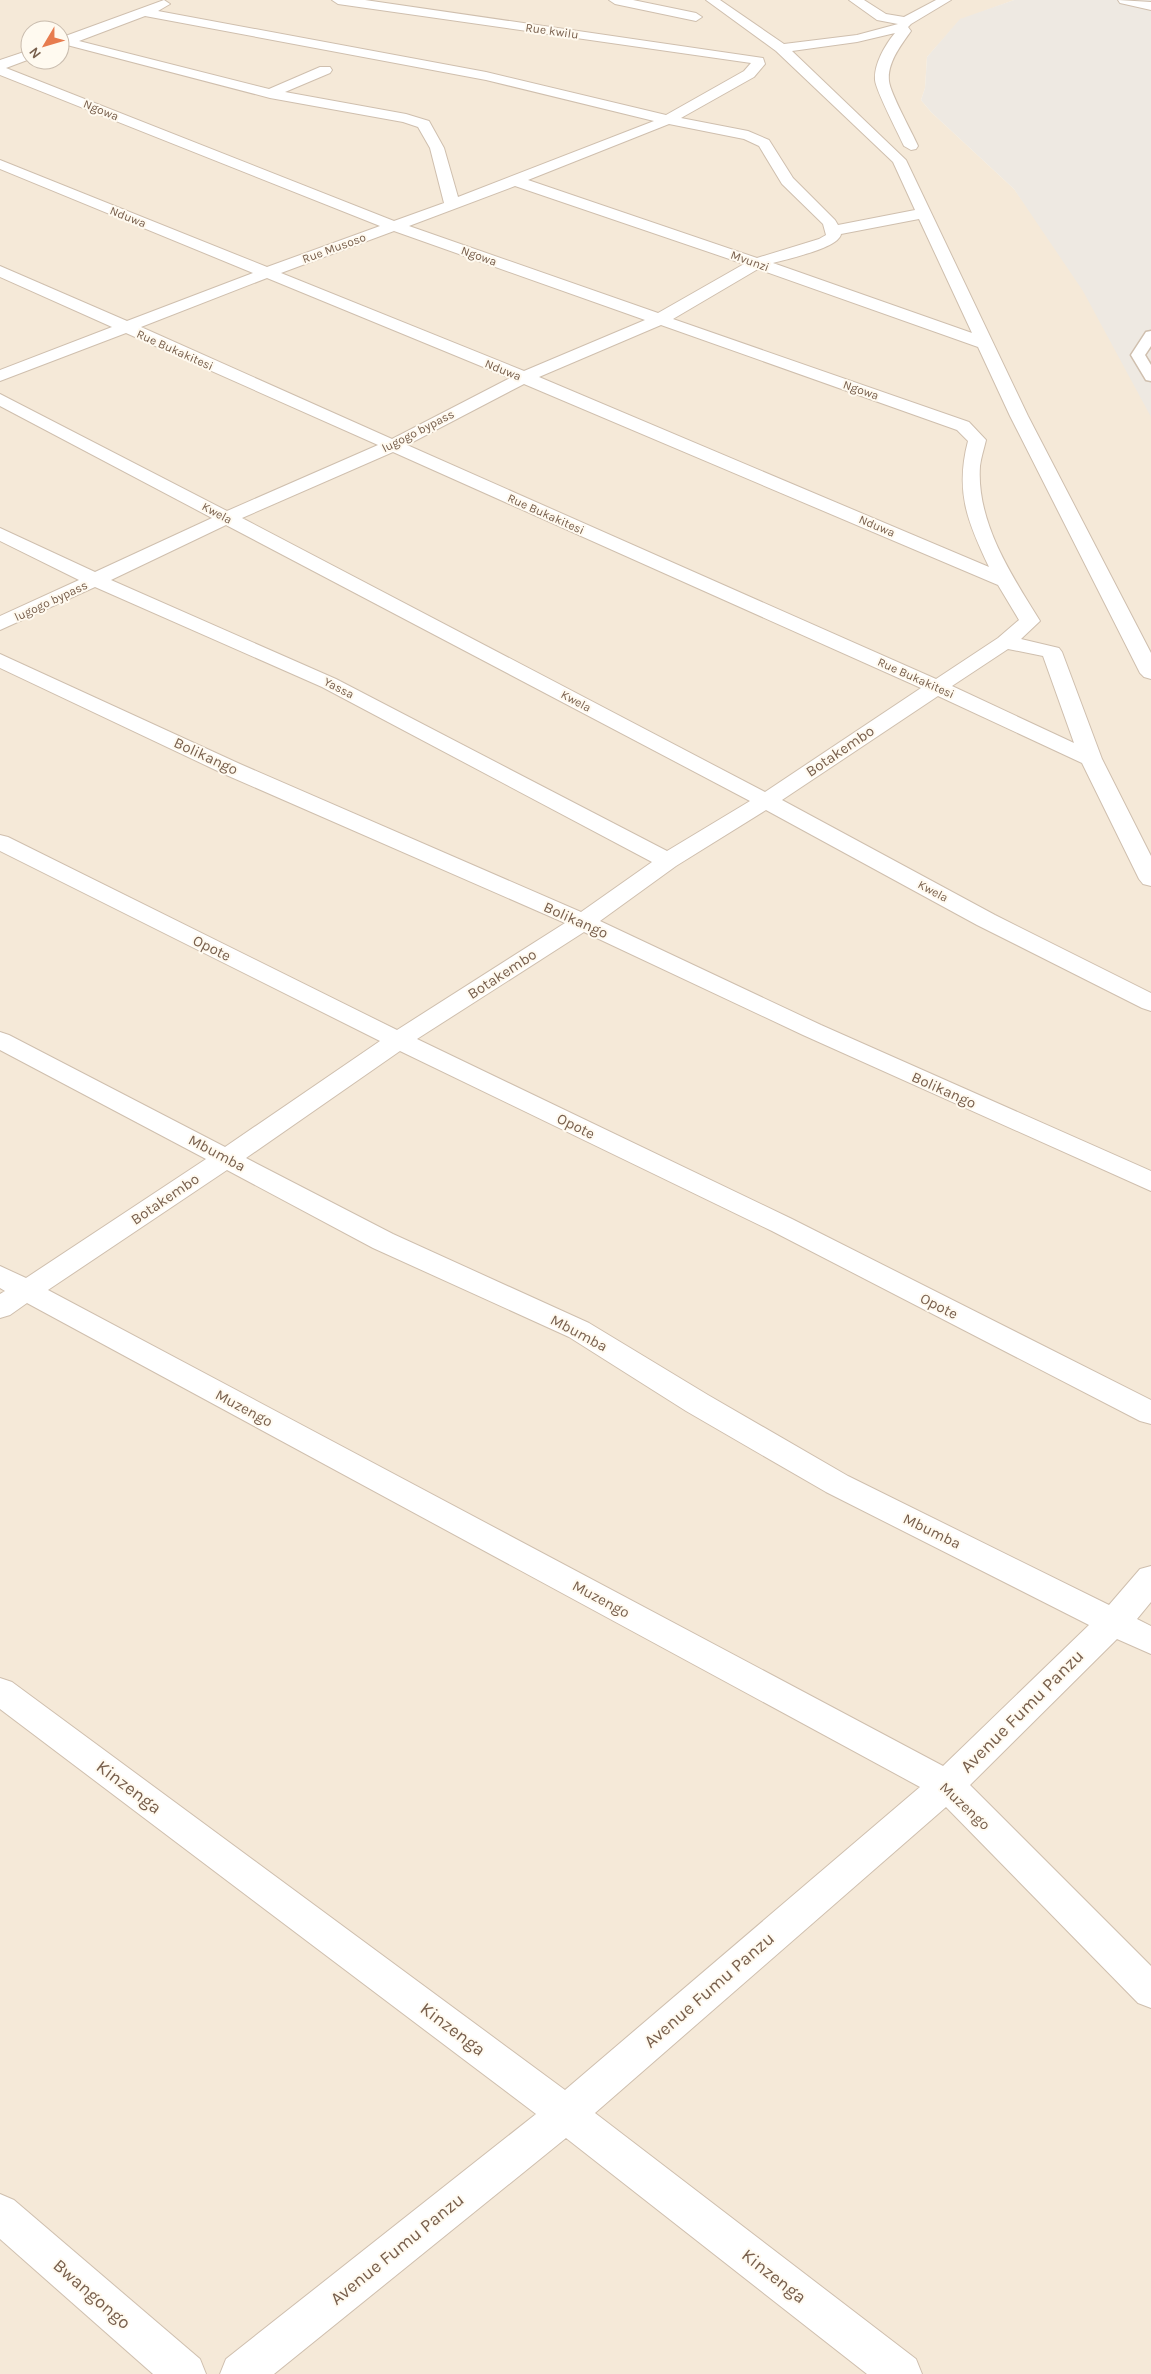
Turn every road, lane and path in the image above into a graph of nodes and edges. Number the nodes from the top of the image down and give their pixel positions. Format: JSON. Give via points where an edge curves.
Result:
{"nodes":[{"id":1,"x":175,"y":0,"type":"edge"},
{"id":2,"x":338,"y":0,"type":"edge"},
{"id":3,"x":615,"y":0,"type":"edge"},
{"id":4,"x":712,"y":0,"type":"edge"},
{"id":5,"x":855,"y":0,"type":"edge"},
{"id":6,"x":945,"y":0,"type":"edge"},
{"id":7,"x":1124,"y":0,"type":"edge"},
{"id":8,"x":1151,"y":6,"type":"edge"},
{"id":9,"x":146,"y":12,"type":"junction"},
{"id":10,"x":696,"y":17,"type":"dead end"},
{"id":11,"x":904,"y":24,"type":"junction"},
{"id":12,"x":70,"y":39,"type":"edge"},
{"id":13,"x":70,"y":44,"type":"edge"},
{"id":14,"x":781,"y":48,"type":"junction"},
{"id":15,"x":20,"y":58,"type":"edge"},
{"id":16,"x":0,"y":65,"type":"edge"},
{"id":17,"x":754,"y":69,"type":"joint"},
{"id":18,"x":0,"y":70,"type":"edge"},
{"id":19,"x":325,"y":70,"type":"dead end"},
{"id":20,"x":270,"y":94,"type":"junction"},
{"id":21,"x":668,"y":120,"type":"junction"},
{"id":22,"x":911,"y":146,"type":"dead end"},
{"id":23,"x":0,"y":164,"type":"edge"},
{"id":24,"x":513,"y":180,"type":"junction"},
{"id":25,"x":452,"y":205,"type":"junction"},
{"id":26,"x":925,"y":213,"type":"junction"},
{"id":27,"x":394,"y":226,"type":"junction"},
{"id":28,"x":834,"y":234,"type":"junction"},
{"id":29,"x":757,"y":263,"type":"junction"},
{"id":30,"x":0,"y":271,"type":"edge"},
{"id":31,"x":266,"y":273,"type":"junction"},
{"id":32,"x":659,"y":320,"type":"junction"},
{"id":33,"x":125,"y":328,"type":"junction"},
{"id":34,"x":1151,"y":335,"type":"edge"},
{"id":35,"x":986,"y":344,"type":"junction"},
{"id":36,"x":0,"y":376,"type":"edge"},
{"id":37,"x":1151,"y":377,"type":"edge"},
{"id":38,"x":522,"y":378,"type":"junction"},
{"id":39,"x":0,"y":400,"type":"edge"},
{"id":40,"x":392,"y":446,"type":"junction"},
{"id":41,"x":227,"y":518,"type":"junction"},
{"id":42,"x":0,"y":534,"type":"edge"},
{"id":43,"x":95,"y":580,"type":"junction"},
{"id":44,"x":1004,"y":581,"type":"junction"},
{"id":45,"x":0,"y":624,"type":"edge"},
{"id":46,"x":1005,"y":642,"type":"junction"},
{"id":47,"x":0,"y":660,"type":"edge"},
{"id":48,"x":1151,"y":673,"type":"edge"},
{"id":49,"x":937,"y":687,"type":"junction"},
{"id":50,"x":1091,"y":758,"type":"junction"},
{"id":51,"x":766,"y":800,"type":"junction"},
{"id":52,"x":0,"y":842,"type":"edge"},
{"id":53,"x":668,"y":861,"type":"junction"},
{"id":54,"x":1151,"y":879,"type":"edge"},
{"id":55,"x":583,"y":922,"type":"junction"},
{"id":56,"x":1151,"y":1003,"type":"edge"},
{"id":57,"x":0,"y":1040,"type":"edge"},
{"id":58,"x":398,"y":1040,"type":"junction"},
{"id":59,"x":226,"y":1158,"type":"junction"},
{"id":60,"x":1151,"y":1182,"type":"edge"},
{"id":61,"x":13,"y":1284,"type":"edge"},
{"id":62,"x":0,"y":1308,"type":"edge"},
{"id":63,"x":1151,"y":1413,"type":"edge"},
{"id":64,"x":1151,"y":1578,"type":"edge"},
{"id":65,"x":1113,"y":1620,"type":"junction"},
{"id":66,"x":1151,"y":1640,"type":"edge"},
{"id":67,"x":0,"y":1691,"type":"edge"},
{"id":68,"x":947,"y":1785,"type":"junction"},
{"id":69,"x":1151,"y":1991,"type":"edge"},
{"id":70,"x":566,"y":2114,"type":"junction"},
{"id":71,"x":0,"y":2213,"type":"edge"},
{"id":72,"x":185,"y":2374,"type":"edge"},
{"id":73,"x":241,"y":2374,"type":"edge"},
{"id":74,"x":901,"y":2374,"type":"edge"}],
"edges":[{"from":1,"to":9,"type":"street"},
{"from":2,"to":17,"type":"street","name":"Rue kwilu","via":[[751,59],[758,61]]},
{"from":3,"to":10,"type":"street"},
{"from":4,"to":14,"type":"street"},
{"from":5,"to":11,"type":"street","via":[[882,17]]},
{"from":6,"to":11,"type":"street"},
{"from":7,"to":8,"type":"street"},
{"from":9,"to":12,"type":"street"},
{"from":9,"to":21,"type":"street","via":[[486,76]]},
{"from":11,"to":14,"type":"street","via":[[885,33]]},
{"from":11,"to":22,"type":"street","via":[[904,31],[894,43],[883,69],[882,82]]},
{"from":13,"to":20,"type":"street"},
{"from":14,"to":26,"type":"street","via":[[899,160]]},
{"from":15,"to":16,"type":"street"},
{"from":17,"to":21,"type":"street","name":"Rue Musoso"},
{"from":18,"to":27,"type":"street","name":"Ngowa"},
{"from":19,"to":20,"type":"street"},
{"from":20,"to":25,"type":"street","via":[[424,124],[437,148]]},
{"from":21,"to":24,"type":"street","name":"Rue Musoso"},
{"from":21,"to":28,"type":"street","via":[[748,135],[764,144],[787,181],[830,223]]},
{"from":23,"to":31,"type":"street","name":"Nduwa"},
{"from":24,"to":25,"type":"street","name":"Rue Musoso"},
{"from":24,"to":29,"type":"street","name":"Mvunzi"},
{"from":25,"to":27,"type":"street","name":"Rue Musoso"},
{"from":26,"to":28,"type":"street","name":"lugogo bypass"},
{"from":26,"to":35,"type":"street"},
{"from":27,"to":31,"type":"street","name":"Rue Musoso"},
{"from":27,"to":32,"type":"street","name":"Ngowa"},
{"from":28,"to":29,"type":"street","name":"lugogo bypass","via":[[825,242]]},
{"from":29,"to":32,"type":"street","name":"lugogo bypass"},
{"from":29,"to":35,"type":"street","name":"Mvunzi"},
{"from":30,"to":33,"type":"street","name":"Rue Bukakitesi"},
{"from":31,"to":33,"type":"street","name":"Rue Musoso"},
{"from":31,"to":38,"type":"street","name":"Nduwa"},
{"from":32,"to":38,"type":"street","name":"lugogo bypass"},
{"from":32,"to":44,"type":"street","name":"Ngowa","via":[[963,426],[977,440],[971,468],[974,506]]},
{"from":33,"to":36,"type":"street","name":"Rue Musoso"},
{"from":33,"to":40,"type":"street","name":"Rue Bukakitesi"},
{"from":34,"to":37,"type":"lane","via":[[1138,355]]},
{"from":35,"to":48,"type":"street","via":[[1019,416]]},
{"from":38,"to":40,"type":"street","name":"lugogo bypass"},
{"from":38,"to":44,"type":"street","name":"Nduwa","via":[[629,420]]},
{"from":39,"to":41,"type":"street","name":"Kwela"},
{"from":40,"to":41,"type":"street","name":"lugogo bypass"},
{"from":40,"to":49,"type":"street","name":"Rue Bukakitesi"},
{"from":41,"to":43,"type":"street","name":"lugogo bypass"},
{"from":41,"to":51,"type":"street","name":"Kwela"},
{"from":42,"to":43,"type":"street","name":"Yassa"},
{"from":43,"to":45,"type":"street","name":"lugogo bypass"},
{"from":43,"to":53,"type":"street","name":"Yassa","via":[[329,683]]},
{"from":44,"to":46,"type":"street","name":"Botakembo","via":[[1030,621]]},
{"from":46,"to":49,"type":"street","name":"Botakembo"},
{"from":46,"to":50,"type":"street","via":[[1052,652]]},
{"from":47,"to":55,"type":"street","name":"Bolikango","via":[[232,769]]},
{"from":49,"to":50,"type":"street","name":"Rue Bukakitesi"},
{"from":49,"to":51,"type":"street","name":"Botakembo"},
{"from":50,"to":54,"type":"street"},
{"from":51,"to":53,"type":"street","name":"Botakembo"},
{"from":51,"to":56,"type":"street","name":"Kwela","via":[[986,920]]},
{"from":52,"to":58,"type":"street","name":"Opote"},
{"from":53,"to":55,"type":"street","name":"Botakembo"},
{"from":55,"to":58,"type":"street","name":"Botakembo"},
{"from":55,"to":60,"type":"street","name":"Bolikango","via":[[821,1034]]},
{"from":57,"to":59,"type":"street","name":"Mbumba"},
{"from":58,"to":59,"type":"street","name":"Botakembo"},
{"from":58,"to":63,"type":"street","name":"Opote","via":[[782,1225]]},
{"from":59,"to":61,"type":"street","name":"Botakembo"},
{"from":59,"to":65,"type":"street","name":"Mbumba","via":[[383,1241],[579,1330],[837,1484]]},
{"from":61,"to":62,"type":"street","name":"Botakembo"},
{"from":61,"to":68,"type":"street","name":"Muzengo"},
{"from":64,"to":65,"type":"street","name":"Avenue Fumu Panzu","via":[[1130,1605]]},
{"from":65,"to":66,"type":"street","name":"Mbumba"},
{"from":65,"to":68,"type":"street","name":"Avenue Fumu Panzu"},
{"from":67,"to":70,"type":"street","name":"Kinzenga"},
{"from":68,"to":69,"type":"street","name":"Muzengo"},
{"from":68,"to":70,"type":"street","name":"Avenue Fumu Panzu"},
{"from":70,"to":73,"type":"street","name":"Avenue Fumu Panzu"},
{"from":70,"to":74,"type":"street","name":"Kinzenga"},
{"from":71,"to":72,"type":"street","name":"Bwangongo"}]}
